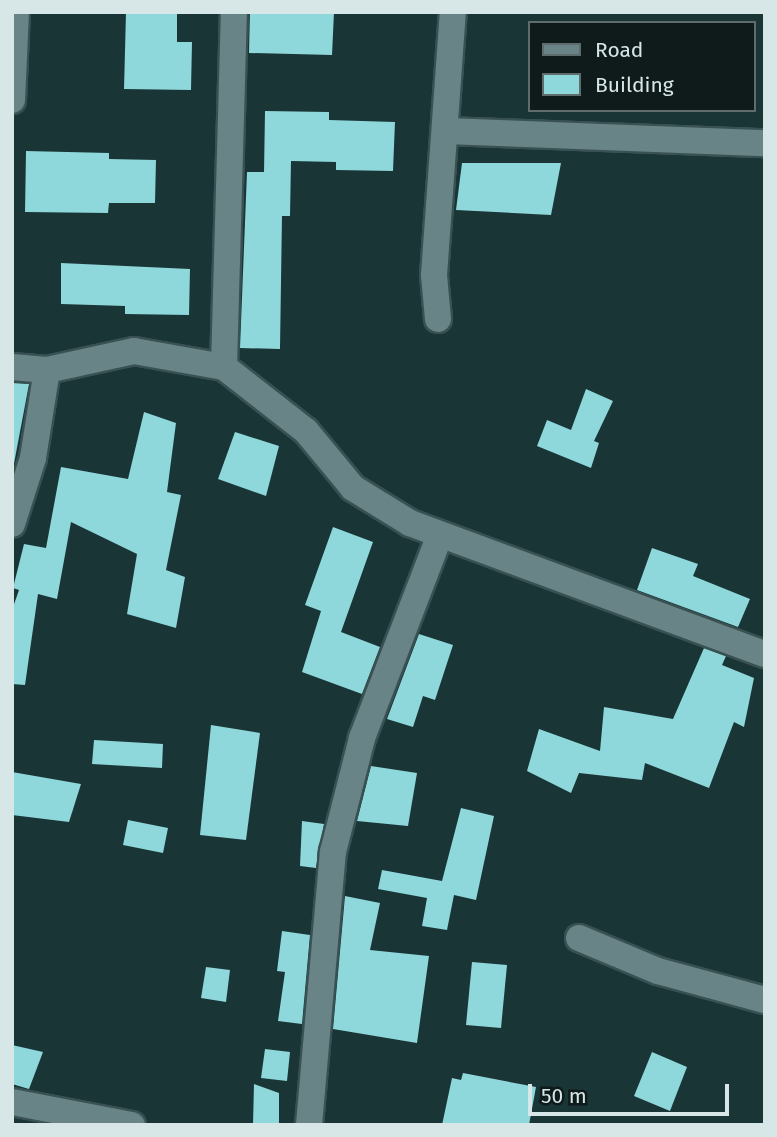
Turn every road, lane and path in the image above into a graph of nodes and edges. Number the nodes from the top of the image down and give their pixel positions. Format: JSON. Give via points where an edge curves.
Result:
{"nodes":[{"id":1,"x":16,"y":12,"type":"edge"},
{"id":2,"x":234,"y":12,"type":"edge"},
{"id":3,"x":453,"y":12,"type":"edge"},
{"id":4,"x":12,"y":100,"type":"edge"},
{"id":5,"x":447,"y":131,"type":"junction"},
{"id":6,"x":765,"y":143,"type":"edge"},
{"id":7,"x":438,"y":319,"type":"dead end"},
{"id":8,"x":224,"y":367,"type":"junction"},
{"id":9,"x":12,"y":368,"type":"edge"},
{"id":10,"x":47,"y":370,"type":"junction"},
{"id":11,"x":12,"y":524,"type":"edge"},
{"id":12,"x":440,"y":535,"type":"junction"},
{"id":13,"x":765,"y":654,"type":"edge"},
{"id":14,"x":579,"y":938,"type":"dead end"},
{"id":15,"x":765,"y":1000,"type":"edge"},
{"id":16,"x":12,"y":1102,"type":"edge"},
{"id":17,"x":132,"y":1125,"type":"edge"},
{"id":18,"x":309,"y":1125,"type":"edge"}],
"edges":[{"from":1,"to":4,"type":"street"},
{"from":2,"to":8,"type":"street"},
{"from":3,"to":5,"type":"street"},
{"from":5,"to":6,"type":"street"},
{"from":5,"to":7,"type":"street","via":[[434,275]]},
{"from":8,"to":10,"type":"street","via":[[134,351]]},
{"from":8,"to":12,"type":"street","via":[[306,431],[353,488],[410,523]]},
{"from":9,"to":10,"type":"street"},
{"from":10,"to":11,"type":"street","via":[[33,458]]},
{"from":12,"to":13,"type":"street"},
{"from":12,"to":18,"type":"street","via":[[362,738],[333,852]]},
{"from":14,"to":15,"type":"street","via":[[658,971]]},
{"from":16,"to":17,"type":"street"}]}
